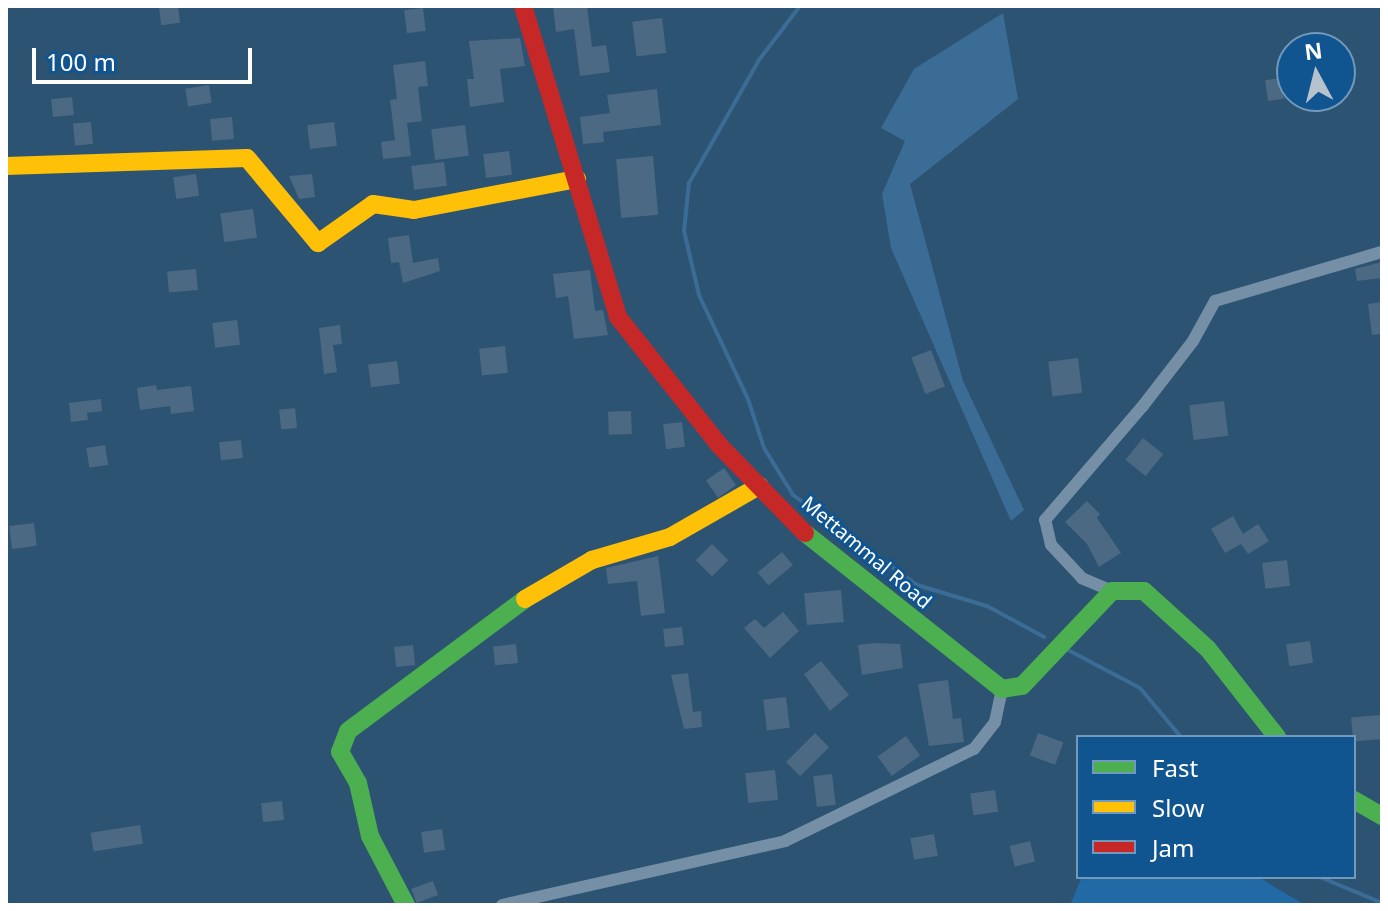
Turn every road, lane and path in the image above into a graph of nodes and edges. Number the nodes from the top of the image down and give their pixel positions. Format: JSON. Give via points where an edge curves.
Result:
{"nodes":[{"id":1,"x":523,"y":6,"type":"edge"},
{"id":2,"x":6,"y":166,"type":"edge"},
{"id":3,"x":577,"y":179,"type":"junction"},
{"id":4,"x":1382,"y":252,"type":"edge"},
{"id":5,"x":759,"y":486,"type":"junction"},
{"id":6,"x":1112,"y":591,"type":"junction"},
{"id":7,"x":1002,"y":689,"type":"junction"},
{"id":8,"x":1275,"y":735,"type":"edge"},
{"id":9,"x":1356,"y":801,"type":"edge"},
{"id":10,"x":1382,"y":816,"type":"edge"},
{"id":11,"x":406,"y":905,"type":"edge"},
{"id":12,"x":502,"y":905,"type":"edge"}],
"edges":[{"from":1,"to":3,"type":"street","name":"Mettammal Road"},
{"from":2,"to":3,"type":"street","via":[[247,158],[318,243],[373,204],[414,210]]},
{"from":3,"to":5,"type":"street","name":"Mettammal Road","via":[[618,317],[719,445]]},
{"from":4,"to":6,"type":"street","via":[[1215,301],[1193,341],[1142,407],[1045,520],[1051,545],[1082,578]]},
{"from":5,"to":7,"type":"street","name":"Mettammal Road","via":[[807,535]]},
{"from":5,"to":11,"type":"street","via":[[670,537],[592,560],[552,579],[348,731],[340,752],[358,783],[375,848]]},
{"from":6,"to":7,"type":"street","via":[[1022,686]]},
{"from":6,"to":8,"type":"street","via":[[1126,587],[1156,600],[1208,649]]},
{"from":7,"to":12,"type":"street","via":[[995,722],[974,749],[785,841]]},
{"from":9,"to":10,"type":"street"}]}
